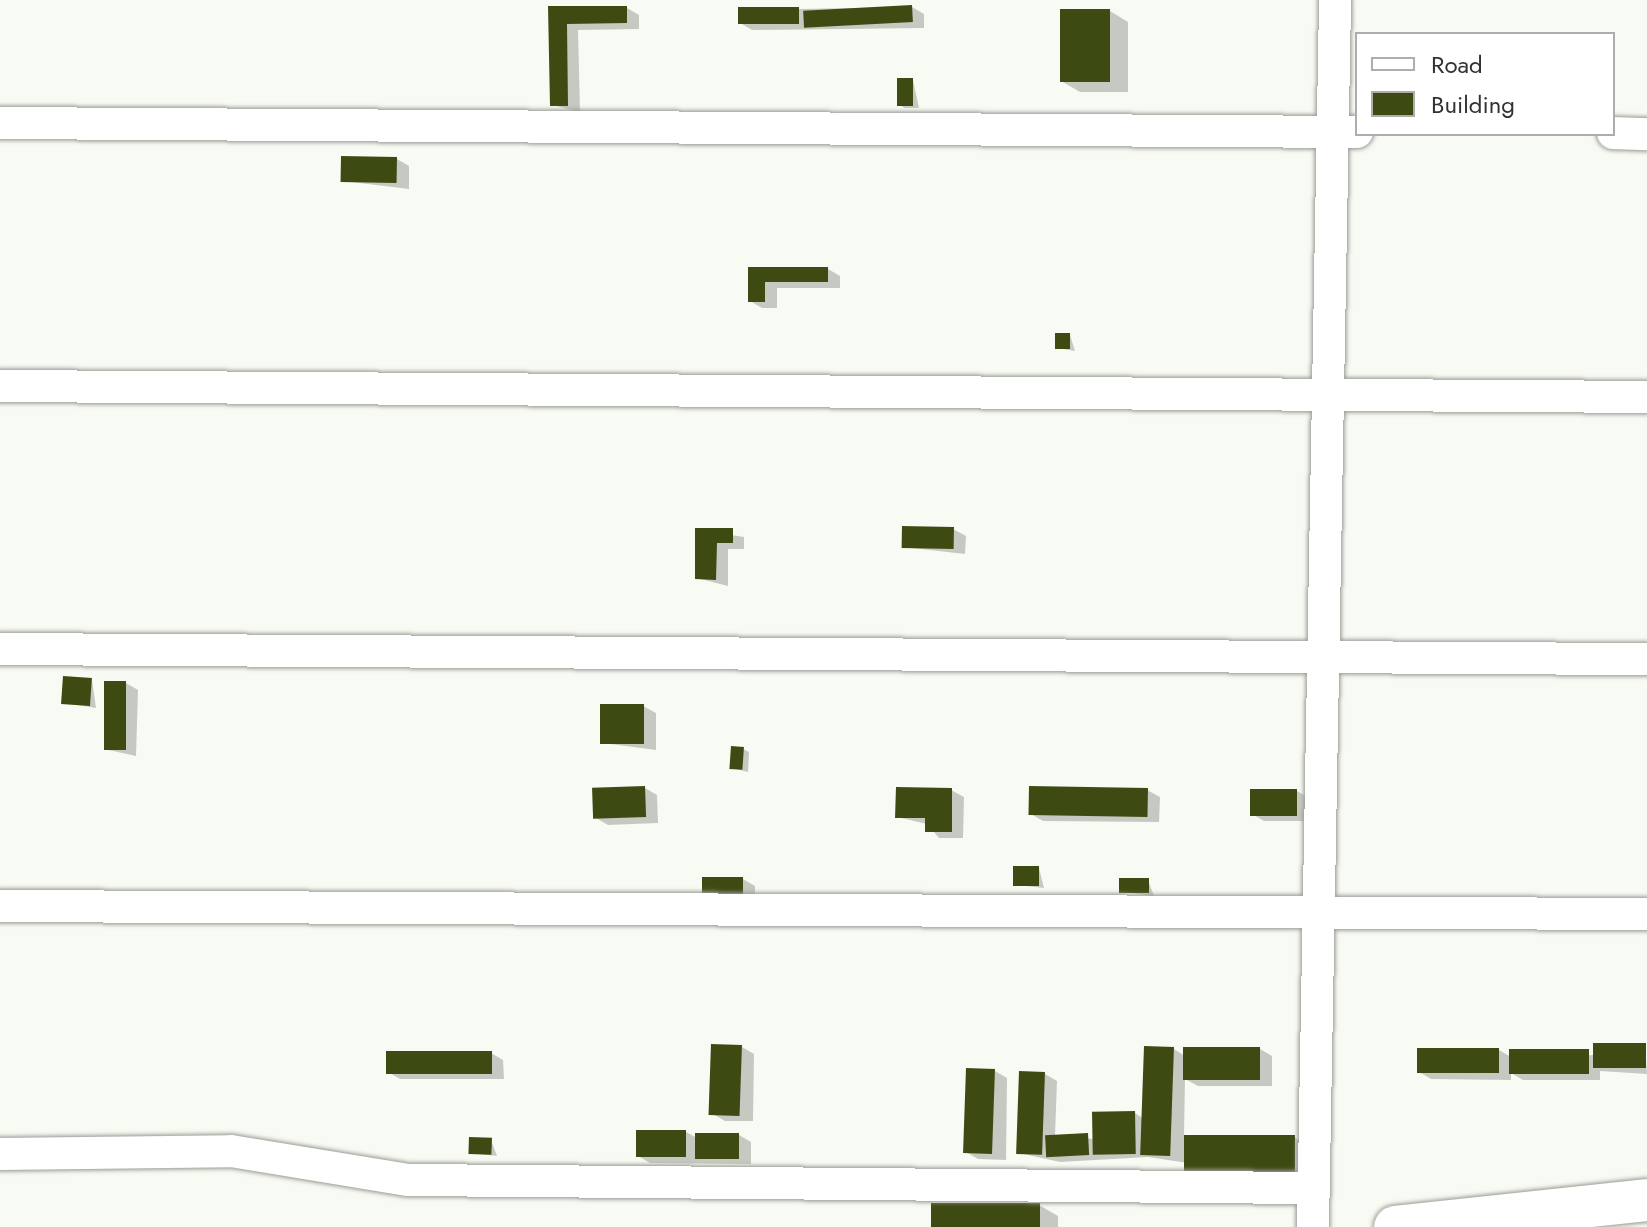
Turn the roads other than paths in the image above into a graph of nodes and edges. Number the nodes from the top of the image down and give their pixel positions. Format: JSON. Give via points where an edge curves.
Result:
{"nodes":[{"id":1,"x":1335,"y":0,"type":"edge"},
{"id":2,"x":0,"y":123,"type":"edge"},
{"id":3,"x":1345,"y":132,"type":"edge"},
{"id":4,"x":1615,"y":133,"type":"edge"},
{"id":5,"x":1647,"y":134,"type":"edge"},
{"id":6,"x":0,"y":386,"type":"edge"},
{"id":7,"x":1328,"y":395,"type":"junction"},
{"id":8,"x":1647,"y":397,"type":"edge"},
{"id":9,"x":0,"y":649,"type":"edge"},
{"id":10,"x":1323,"y":657,"type":"junction"},
{"id":11,"x":1647,"y":659,"type":"edge"},
{"id":12,"x":0,"y":906,"type":"edge"},
{"id":13,"x":1319,"y":912,"type":"junction"},
{"id":14,"x":1647,"y":914,"type":"edge"},
{"id":15,"x":0,"y":1154,"type":"edge"},
{"id":16,"x":1314,"y":1188,"type":"junction"},
{"id":17,"x":1647,"y":1200,"type":"edge"},
{"id":18,"x":1606,"y":1216,"type":"edge"},
{"id":19,"x":1313,"y":1227,"type":"edge"},
{"id":20,"x":1395,"y":1227,"type":"edge"}],
"edges":[{"from":1,"to":3,"type":"street"},
{"from":2,"to":3,"type":"street"},
{"from":3,"to":7,"type":"street"},
{"from":4,"to":5,"type":"street"},
{"from":6,"to":7,"type":"street"},
{"from":7,"to":8,"type":"street"},
{"from":7,"to":10,"type":"street"},
{"from":9,"to":10,"type":"street"},
{"from":10,"to":11,"type":"street"},
{"from":10,"to":13,"type":"street"},
{"from":12,"to":13,"type":"street"},
{"from":13,"to":14,"type":"street"},
{"from":13,"to":16,"type":"street"},
{"from":15,"to":16,"type":"street","via":[[231,1151],[409,1180]]},
{"from":16,"to":19,"type":"street"},
{"from":17,"to":18,"type":"main road"},
{"from":18,"to":20,"type":"main road"}]}
